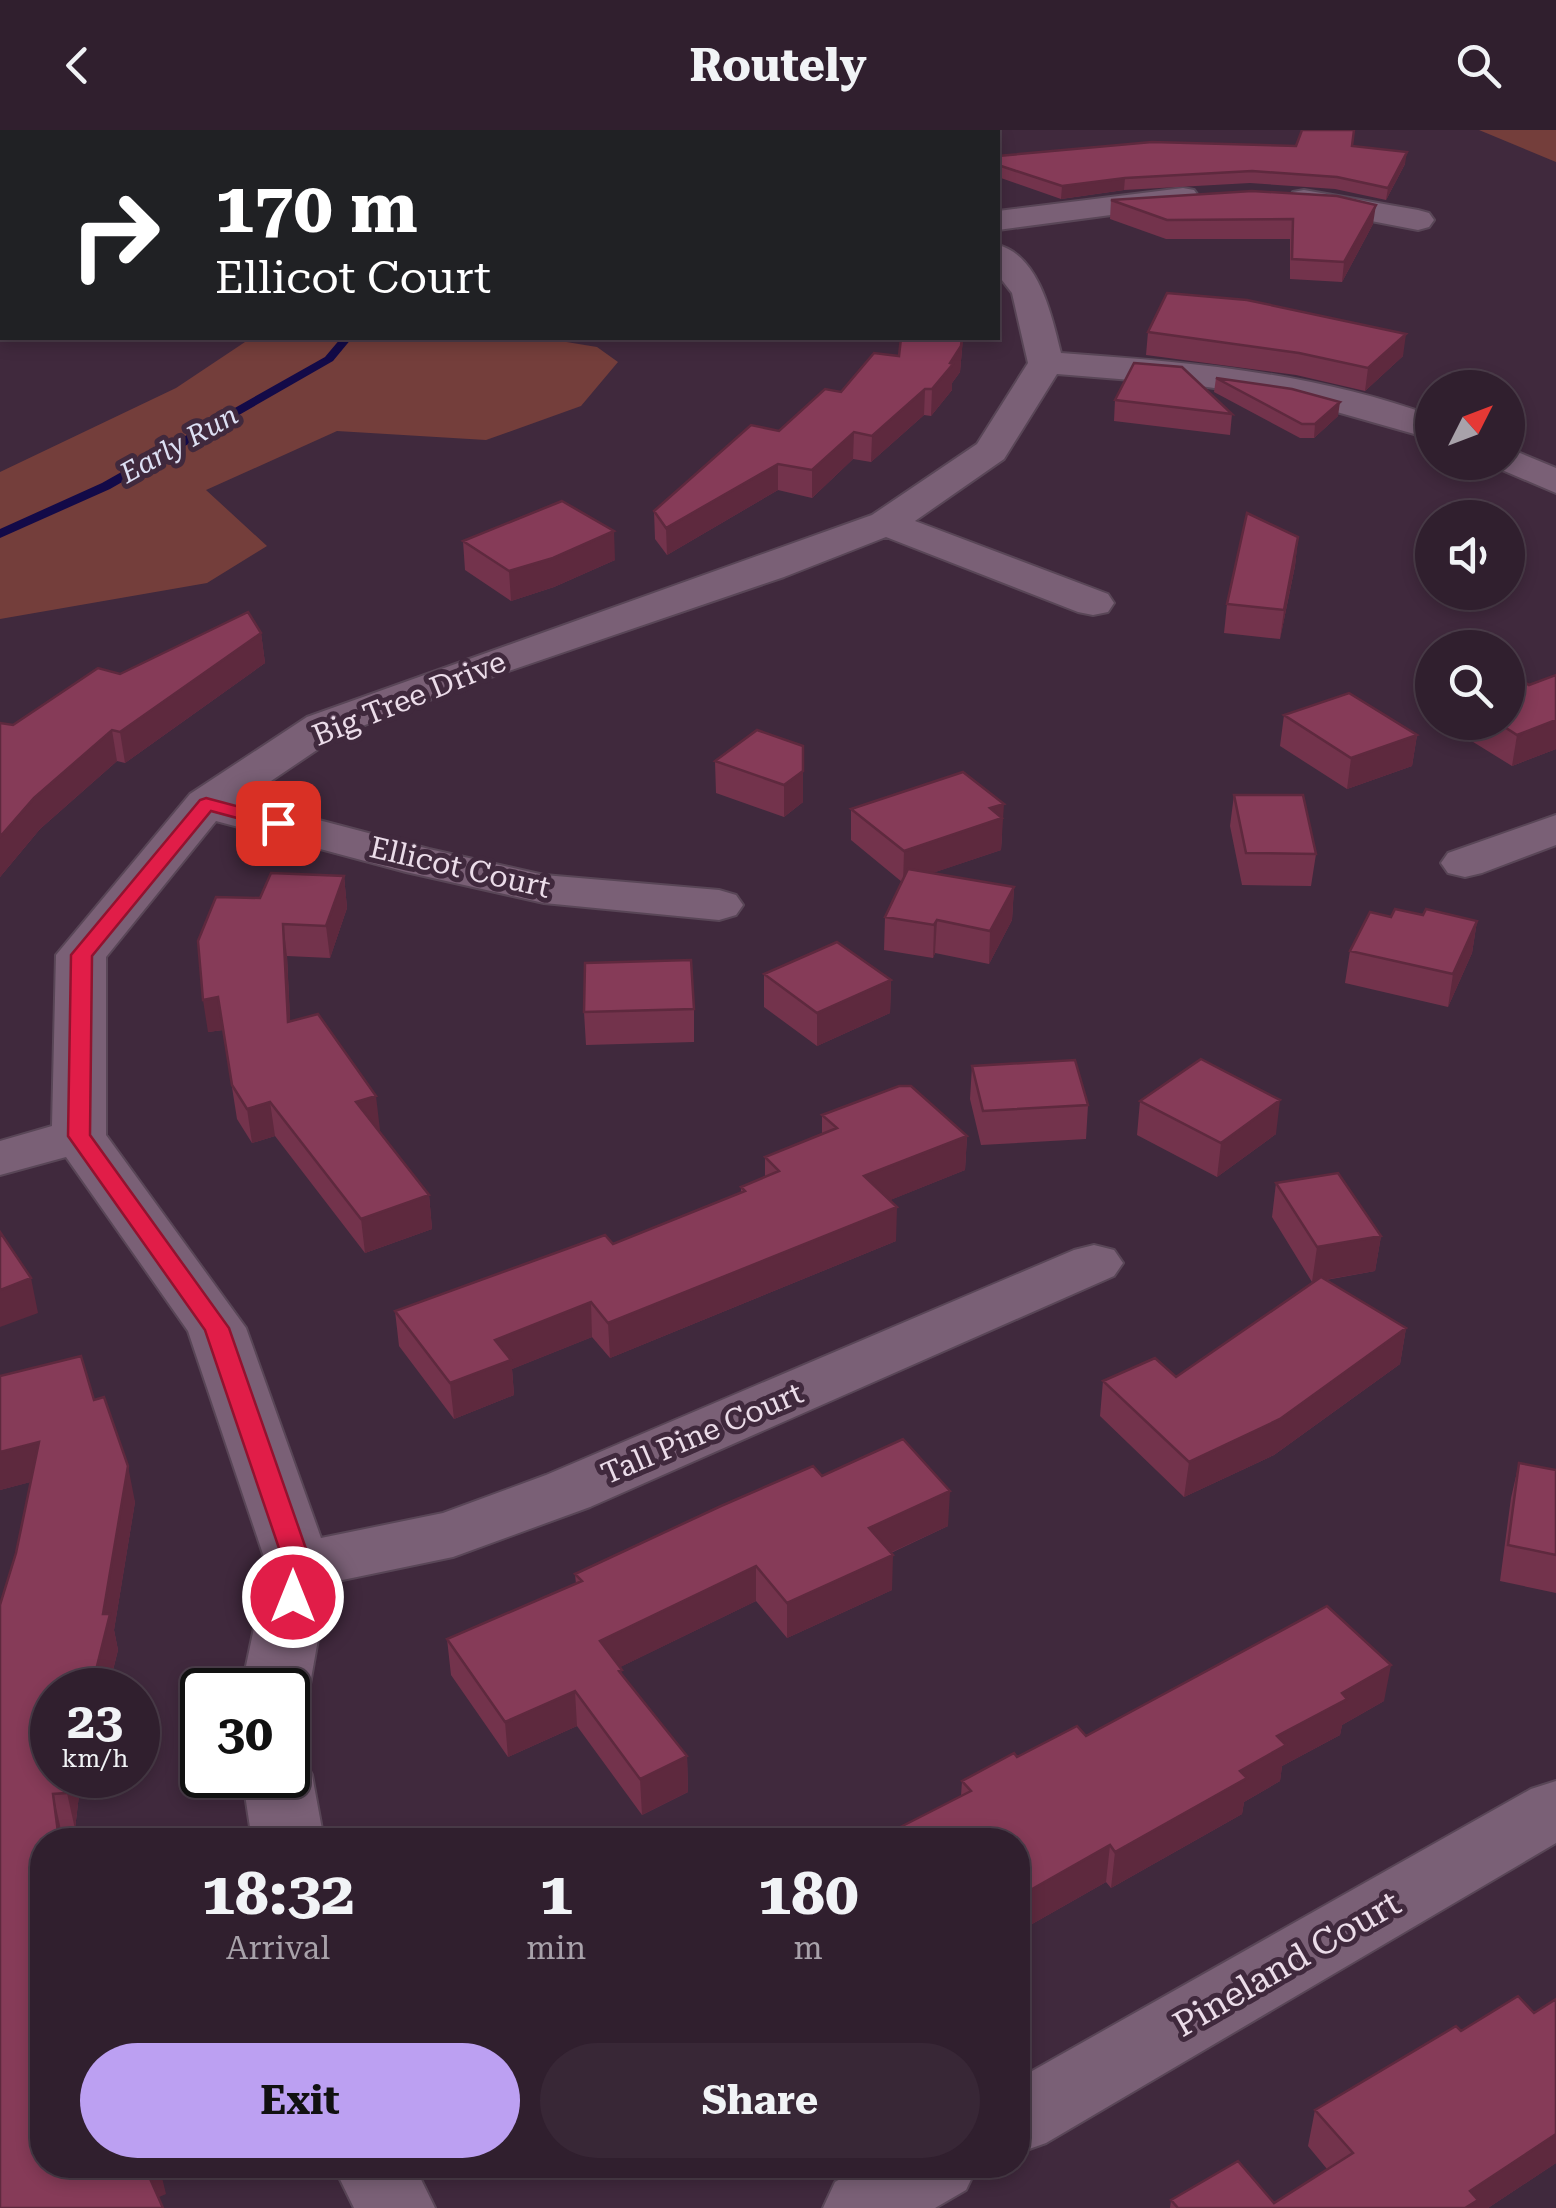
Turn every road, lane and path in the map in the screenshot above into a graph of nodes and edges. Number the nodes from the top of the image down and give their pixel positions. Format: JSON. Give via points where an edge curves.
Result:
{"nodes":[{"id":1,"x":1213,"y":197,"type":"edge"},
{"id":2,"x":1275,"y":198,"type":"edge"},
{"id":3,"x":1418,"y":220,"type":"dead end"},
{"id":4,"x":1000,"y":221,"type":"edge"},
{"id":5,"x":1000,"y":257,"type":"edge"},
{"id":6,"x":1046,"y":363,"type":"junction"},
{"id":7,"x":1415,"y":423,"type":"edge"},
{"id":8,"x":886,"y":523,"type":"junction"},
{"id":9,"x":1092,"y":604,"type":"dead end"},
{"id":10,"x":206,"y":804,"type":"junction"},
{"id":11,"x":1556,"y":828,"type":"edge"},
{"id":12,"x":1465,"y":863,"type":"dead end"},
{"id":13,"x":719,"y":905,"type":"dead end"},
{"id":14,"x":79,"y":1136,"type":"junction"},
{"id":15,"x":0,"y":1158,"type":"edge"},
{"id":16,"x":1094,"y":1263,"type":"dead end"},
{"id":17,"x":299,"y":1566,"type":"junction"},
{"id":18,"x":279,"y":1668,"type":"edge"},
{"id":19,"x":281,"y":1798,"type":"edge"},
{"id":20,"x":1556,"y":1809,"type":"edge"},
{"id":21,"x":286,"y":1828,"type":"edge"},
{"id":22,"x":1030,"y":2112,"type":"edge"},
{"id":23,"x":380,"y":2178,"type":"edge"},
{"id":24,"x":915,"y":2178,"type":"edge"},
{"id":25,"x":395,"y":2208,"type":"edge"},
{"id":26,"x":863,"y":2208,"type":"edge"}],
"edges":[{"from":1,"to":4,"type":"street"},
{"from":2,"to":3,"type":"street"},
{"from":5,"to":6,"type":"street","via":[[1028,291]]},
{"from":6,"to":7,"type":"street","via":[[1302,390]]},
{"from":6,"to":8,"type":"street","name":"Big Tree Drive","via":[[991,451]]},
{"from":8,"to":9,"type":"street"},
{"from":8,"to":10,"type":"street","name":"Big Tree Drive","via":[[323,726]]},
{"from":10,"to":13,"type":"street","name":"Ellicot Court","via":[[544,889]]},
{"from":10,"to":14,"type":"street","name":"Big Tree Drive","via":[[81,955]]},
{"from":11,"to":12,"type":"street"},
{"from":14,"to":15,"type":"street"},
{"from":14,"to":17,"type":"street","via":[[217,1328]]},
{"from":16,"to":17,"type":"street","name":"Tall Pine Court","via":[[568,1491],[453,1534]]},
{"from":17,"to":18,"type":"street"},
{"from":19,"to":21,"type":"street"},
{"from":20,"to":22,"type":"street","name":"Pineland Court"},
{"from":23,"to":25,"type":"street"},
{"from":24,"to":26,"type":"street"}]}
